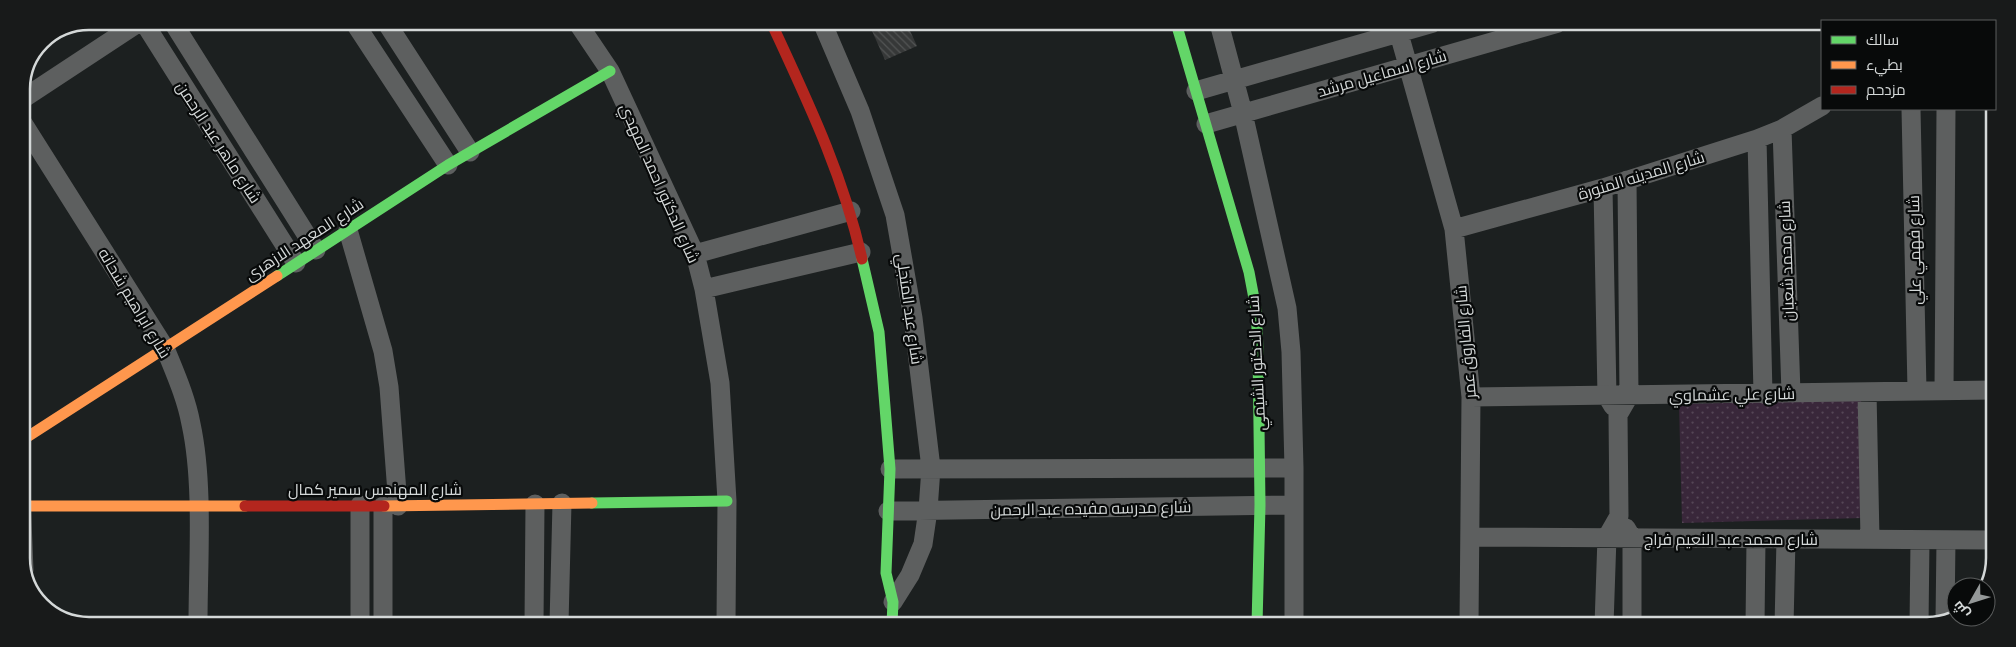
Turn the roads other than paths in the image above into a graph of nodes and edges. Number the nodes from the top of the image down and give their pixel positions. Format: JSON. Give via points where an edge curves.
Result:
{"nodes":[{"id":1,"x":128,"y":30,"type":"edge"},
{"id":2,"x":148,"y":30,"type":"edge"},
{"id":3,"x":178,"y":30,"type":"edge"},
{"id":4,"x":359,"y":30,"type":"edge"},
{"id":5,"x":391,"y":30,"type":"edge"},
{"id":6,"x":582,"y":30,"type":"edge"},
{"id":7,"x":775,"y":30,"type":"edge"},
{"id":8,"x":825,"y":30,"type":"edge"},
{"id":9,"x":1178,"y":30,"type":"edge"},
{"id":10,"x":1221,"y":30,"type":"edge"},
{"id":11,"x":1391,"y":30,"type":"edge"},
{"id":12,"x":1398,"y":30,"type":"edge"},
{"id":13,"x":1534,"y":30,"type":"edge"},
{"id":14,"x":1408,"y":66,"type":"junction"},
{"id":15,"x":610,"y":72,"type":"junction"},
{"id":16,"x":1233,"y":79,"type":"junction"},
{"id":17,"x":1196,"y":91,"type":"junction"},
{"id":18,"x":30,"y":94,"type":"edge"},
{"id":19,"x":1821,"y":107,"type":"edge"},
{"id":20,"x":1911,"y":110,"type":"edge"},
{"id":21,"x":1946,"y":110,"type":"edge"},
{"id":22,"x":1244,"y":113,"type":"junction"},
{"id":23,"x":1206,"y":124,"type":"junction"},
{"id":24,"x":1782,"y":129,"type":"junction"},
{"id":25,"x":30,"y":134,"type":"edge"},
{"id":26,"x":1757,"y":138,"type":"junction"},
{"id":27,"x":470,"y":152,"type":"junction"},
{"id":28,"x":448,"y":166,"type":"junction"},
{"id":29,"x":1627,"y":180,"type":"junction"},
{"id":30,"x":1603,"y":188,"type":"junction"},
{"id":31,"x":851,"y":212,"type":"junction"},
{"id":32,"x":1454,"y":229,"type":"junction"},
{"id":33,"x":348,"y":230,"type":"junction"},
{"id":34,"x":316,"y":250,"type":"junction"},
{"id":35,"x":861,"y":252,"type":"junction"},
{"id":36,"x":695,"y":254,"type":"junction"},
{"id":37,"x":296,"y":263,"type":"junction"},
{"id":38,"x":704,"y":289,"type":"junction"},
{"id":39,"x":165,"y":348,"type":"junction"},
{"id":40,"x":1917,"y":390,"type":"junction"},
{"id":41,"x":1944,"y":390,"type":"junction"},
{"id":42,"x":1986,"y":390,"type":"edge"},
{"id":43,"x":1867,"y":392,"type":"junction"},
{"id":44,"x":1791,"y":393,"type":"junction"},
{"id":45,"x":1763,"y":394,"type":"junction"},
{"id":46,"x":1607,"y":396,"type":"junction"},
{"id":47,"x":1629,"y":396,"type":"junction"},
{"id":48,"x":1471,"y":397,"type":"junction"},
{"id":49,"x":1618,"y":415,"type":"junction"},
{"id":50,"x":30,"y":435,"type":"edge"},
{"id":51,"x":930,"y":468,"type":"junction"},
{"id":52,"x":1294,"y":468,"type":"junction"},
{"id":53,"x":890,"y":469,"type":"junction"},
{"id":54,"x":1260,"y":469,"type":"junction"},
{"id":55,"x":30,"y":501,"type":"edge"},
{"id":56,"x":727,"y":501,"type":"junction"},
{"id":57,"x":535,"y":504,"type":"junction"},
{"id":58,"x":562,"y":504,"type":"junction"},
{"id":59,"x":198,"y":505,"type":"junction"},
{"id":60,"x":360,"y":505,"type":"junction"},
{"id":61,"x":1260,"y":505,"type":"junction"},
{"id":62,"x":1294,"y":505,"type":"junction"},
{"id":63,"x":391,"y":506,"type":"junction"},
{"id":64,"x":928,"y":510,"type":"junction"},
{"id":65,"x":888,"y":511,"type":"junction"},
{"id":66,"x":1619,"y":516,"type":"junction"},
{"id":67,"x":1470,"y":537,"type":"junction"},
{"id":68,"x":1606,"y":537,"type":"junction"},
{"id":69,"x":1632,"y":538,"type":"junction"},
{"id":70,"x":1756,"y":539,"type":"junction"},
{"id":71,"x":1786,"y":539,"type":"junction"},
{"id":72,"x":1870,"y":539,"type":"junction"},
{"id":73,"x":1920,"y":540,"type":"junction"},
{"id":74,"x":1946,"y":540,"type":"junction"},
{"id":75,"x":1986,"y":540,"type":"edge"},
{"id":76,"x":893,"y":602,"type":"junction"},
{"id":77,"x":1945,"y":614,"type":"edge"},
{"id":78,"x":198,"y":617,"type":"edge"},
{"id":79,"x":360,"y":617,"type":"edge"},
{"id":80,"x":383,"y":617,"type":"edge"},
{"id":81,"x":534,"y":617,"type":"edge"},
{"id":82,"x":559,"y":617,"type":"edge"},
{"id":83,"x":726,"y":617,"type":"edge"},
{"id":84,"x":892,"y":617,"type":"edge"},
{"id":85,"x":1257,"y":617,"type":"edge"},
{"id":86,"x":1294,"y":617,"type":"edge"},
{"id":87,"x":1469,"y":617,"type":"edge"},
{"id":88,"x":1604,"y":617,"type":"edge"},
{"id":89,"x":1632,"y":617,"type":"edge"},
{"id":90,"x":1755,"y":617,"type":"edge"},
{"id":91,"x":1784,"y":617,"type":"edge"},
{"id":92,"x":1918,"y":617,"type":"edge"}],
"edges":[{"from":1,"to":18,"type":"street"},
{"from":2,"to":37,"type":"street","name":"شارع ماهر عبد الرحمن"},
{"from":3,"to":34,"type":"street","name":"شارع ماهر عبد الرحمن"},
{"from":4,"to":28,"type":"street"},
{"from":5,"to":27,"type":"street"},
{"from":6,"to":15,"type":"street","name":"شارع الدكتور احمد المهدي"},
{"from":7,"to":31,"type":"street","name":"شارع عبد المتجلي","via":[[820,128]]},
{"from":8,"to":51,"type":"street","name":"شارع عبد المتجلي","via":[[860,111],[895,215],[913,318]]},
{"from":9,"to":17,"type":"street","name":"شارع الدكتور الشيمي"},
{"from":10,"to":16,"type":"street","name":"شارع الدكتور الشيمي"},
{"from":11,"to":16,"type":"street","name":"شارع اسماعيل مرشد"},
{"from":12,"to":14,"type":"street","name":"شارع الفاروق عمر"},
{"from":13,"to":14,"type":"street","name":"شارع اسماعيل مرشد"},
{"from":14,"to":22,"type":"street","name":"شارع اسماعيل مرشد"},
{"from":14,"to":32,"type":"street","name":"شارع الفاروق عمر"},
{"from":15,"to":27,"type":"street","name":"شارع المعهد الازهرى"},
{"from":15,"to":36,"type":"street","name":"شارع الدكتور احمد المهدي"},
{"from":16,"to":17,"type":"street","name":"شارع اسماعيل مرشد"},
{"from":16,"to":22,"type":"street","name":"شارع الدكتور الشيمي"},
{"from":17,"to":23,"type":"street","name":"شارع الدكتور الشيمي"},
{"from":19,"to":24,"type":"street","name":"شارع المدينه المنورة"},
{"from":20,"to":40,"type":"street","name":"شارع فهمي علي"},
{"from":21,"to":41,"type":"street","name":"شارع فهمي علي"},
{"from":22,"to":23,"type":"street","name":"شارع اسماعيل مرشد"},
{"from":22,"to":52,"type":"street","name":"شارع الدكتور الشيمي","via":[[1287,308]]},
{"from":23,"to":54,"type":"street","name":"شارع الدكتور الشيمي","via":[[1253,290]]},
{"from":24,"to":26,"type":"street","name":"شارع المدينه المنورة"},
{"from":24,"to":44,"type":"street","name":"شارع محمد شعبان"},
{"from":25,"to":39,"type":"street","name":"شارع ابراهيم شحاته"},
{"from":26,"to":29,"type":"street","name":"شارع المدينه المنورة"},
{"from":26,"to":45,"type":"street","name":"شارع محمد شعبان"},
{"from":27,"to":28,"type":"street","name":"شارع المعهد الازهرى"},
{"from":28,"to":33,"type":"street","name":"شارع المعهد الازهرى"},
{"from":29,"to":30,"type":"street","name":"شارع المدينه المنورة"},
{"from":29,"to":47,"type":"street"},
{"from":30,"to":32,"type":"street","name":"شارع المدينه المنورة"},
{"from":30,"to":46,"type":"street"},
{"from":31,"to":35,"type":"street","name":"شارع عبد المتجلي"},
{"from":31,"to":36,"type":"street"},
{"from":32,"to":48,"type":"street","name":"شارع الفاروق عمر"},
{"from":33,"to":34,"type":"street","name":"شارع المعهد الازهرى"},
{"from":33,"to":63,"type":"street","via":[[383,351],[389,387]]},
{"from":34,"to":37,"type":"street","name":"شارع المعهد الازهرى"},
{"from":35,"to":38,"type":"street"},
{"from":35,"to":53,"type":"street","name":"شارع عبد المتجلي","via":[[879,332]]},
{"from":36,"to":38,"type":"street","name":"شارع الدكتور احمد المهدي"},
{"from":37,"to":39,"type":"street","name":"شارع المعهد الازهرى"},
{"from":38,"to":56,"type":"street","name":"شارع الدكتور احمد المهدي","via":[[720,383]]},
{"from":39,"to":50,"type":"street","name":"شارع المعهد الازهرى"},
{"from":39,"to":59,"type":"street","name":"شارع ابراهيم شحاته","via":[[181,385],[192,424]]},
{"from":40,"to":41,"type":"street","name":"شارع علي عشماوي"},
{"from":40,"to":43,"type":"street","name":"شارع علي عشماوي"},
{"from":41,"to":42,"type":"street","name":"شارع علي عشماوي"},
{"from":43,"to":44,"type":"street","name":"شارع علي عشماوي"},
{"from":43,"to":72,"type":"street"},
{"from":44,"to":45,"type":"street","name":"شارع علي عشماوي"},
{"from":45,"to":47,"type":"street","name":"شارع علي عشماوي"},
{"from":46,"to":47,"type":"street","name":"شارع علي عشماوي"},
{"from":46,"to":48,"type":"street","name":"شارع علي عشماوي"},
{"from":46,"to":49,"type":"street"},
{"from":47,"to":49,"type":"street"},
{"from":48,"to":67,"type":"street","name":"شارع الفاروق عمر"},
{"from":49,"to":66,"type":"street"},
{"from":51,"to":53,"type":"street"},
{"from":51,"to":54,"type":"street"},
{"from":51,"to":64,"type":"street","name":"شارع عبد المتجلي"},
{"from":52,"to":54,"type":"street"},
{"from":52,"to":62,"type":"street","name":"شارع الدكتور الشيمي"},
{"from":53,"to":65,"type":"street","name":"شارع عبد المتجلي"},
{"from":54,"to":61,"type":"street","name":"شارع الدكتور الشيمي"},
{"from":55,"to":59,"type":"street","name":"شارع المهندس سمير كمال"},
{"from":56,"to":58,"type":"street","name":"شارع المهندس سمير كمال"},
{"from":56,"to":83,"type":"street","name":"شارع الدكتور احمد المهدي"},
{"from":57,"to":58,"type":"street","name":"شارع المهندس سمير كمال"},
{"from":57,"to":63,"type":"street","name":"شارع المهندس سمير كمال"},
{"from":57,"to":81,"type":"street"},
{"from":58,"to":82,"type":"street"},
{"from":59,"to":60,"type":"street","name":"شارع المهندس سمير كمال"},
{"from":59,"to":78,"type":"street","name":"شارع ابراهيم شحاته"},
{"from":60,"to":63,"type":"street","name":"شارع المهندس سمير كمال"},
{"from":60,"to":79,"type":"street"},
{"from":61,"to":62,"type":"street","name":"شارع مدرسه مفيده عبد الرحمن"},
{"from":61,"to":64,"type":"street","name":"شارع مدرسه مفيده عبد الرحمن"},
{"from":61,"to":85,"type":"street","name":"شارع الدكتور الشيمي"},
{"from":62,"to":86,"type":"street","name":"شارع الدكتور الشيمي"},
{"from":63,"to":80,"type":"street"},
{"from":64,"to":65,"type":"street","name":"شارع مدرسه مفيده عبد الرحمن"},
{"from":64,"to":76,"type":"street","name":"شارع عبد المتجلي","via":[[923,544],[910,575]]},
{"from":65,"to":76,"type":"street","name":"شارع عبد المتجلي","via":[[886,573]]},
{"from":66,"to":68,"type":"street"},
{"from":66,"to":69,"type":"street"},
{"from":67,"to":68,"type":"street","name":"شارع محمد عبد النعيم فراج"},
{"from":67,"to":87,"type":"street","name":"شارع الفاروق عمر"},
{"from":68,"to":69,"type":"street","name":"شارع محمد عبد النعيم فراج"},
{"from":68,"to":88,"type":"street"},
{"from":69,"to":70,"type":"street","name":"شارع محمد عبد النعيم فراج"},
{"from":69,"to":89,"type":"street"},
{"from":70,"to":71,"type":"street","name":"شارع محمد عبد النعيم فراج"},
{"from":70,"to":90,"type":"street"},
{"from":71,"to":72,"type":"street","name":"شارع محمد عبد النعيم فراج"},
{"from":71,"to":91,"type":"street"},
{"from":72,"to":73,"type":"street","name":"شارع محمد عبد النعيم فراج"},
{"from":73,"to":74,"type":"street","name":"شارع محمد عبد النعيم فراج"},
{"from":73,"to":92,"type":"street"},
{"from":74,"to":75,"type":"street","name":"شارع محمد عبد النعيم فراج"},
{"from":74,"to":77,"type":"street"},
{"from":76,"to":84,"type":"street","name":"شارع عبد المتجلي"}]}
